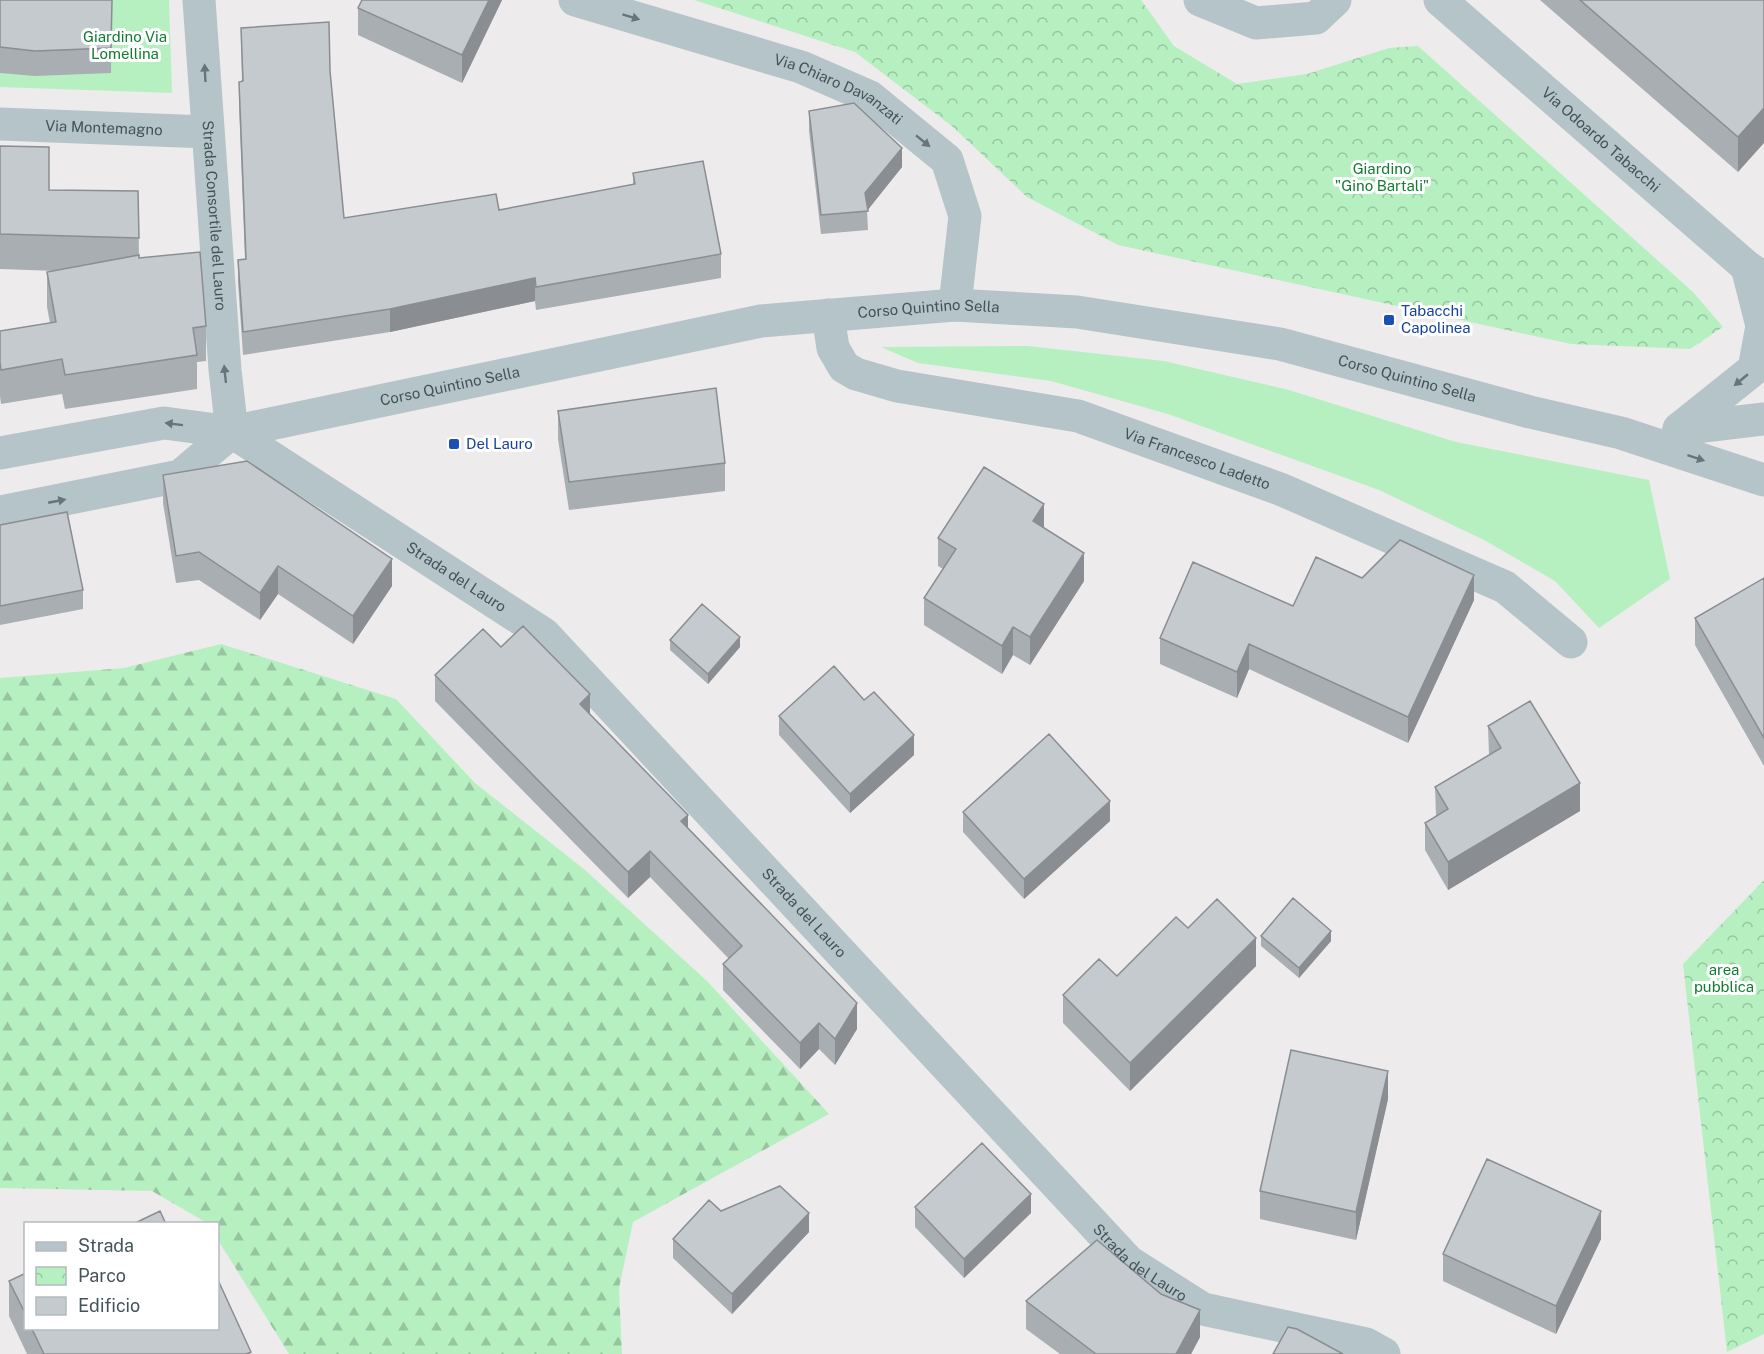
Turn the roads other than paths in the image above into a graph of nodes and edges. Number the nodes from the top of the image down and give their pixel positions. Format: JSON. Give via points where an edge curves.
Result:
{"nodes":[{"id":1,"x":199,"y":0,"type":"edge"},
{"id":2,"x":575,"y":0,"type":"edge"},
{"id":3,"x":1200,"y":0,"type":"edge"},
{"id":4,"x":1335,"y":0,"type":"edge"},
{"id":5,"x":1440,"y":0,"type":"edge"},
{"id":6,"x":0,"y":124,"type":"edge"},
{"id":7,"x":207,"y":132,"type":"junction"},
{"id":8,"x":1756,"y":273,"type":"edge"},
{"id":9,"x":955,"y":305,"type":"junction"},
{"id":10,"x":828,"y":315,"type":"junction"},
{"id":11,"x":1764,"y":418,"type":"edge"},
{"id":12,"x":1679,"y":429,"type":"junction"},
{"id":13,"x":232,"y":432,"type":"junction"},
{"id":14,"x":1621,"y":433,"type":"junction"},
{"id":15,"x":0,"y":453,"type":"edge"},
{"id":16,"x":1764,"y":480,"type":"edge"},
{"id":17,"x":0,"y":512,"type":"edge"},
{"id":18,"x":1572,"y":642,"type":"dead end"},
{"id":19,"x":1384,"y":1354,"type":"edge"}],
"edges":[{"from":7,"to":1,"type":"street","name":"Strada Consortile del Lauro","one_way":true},
{"from":2,"to":9,"type":"street","name":"Via Chiaro Davanzati","one_way":true,"via":[[801,67],[870,97],[947,160],[965,216]]},
{"from":3,"to":4,"type":"street","via":[[1256,23],[1316,18]]},
{"from":5,"to":8,"type":"street","name":"Via Odoardo Tabacchi"},
{"from":6,"to":7,"type":"street","name":"Via Montemagno"},
{"from":13,"to":7,"type":"street","name":"Strada Consortile del Lauro","one_way":true},
{"from":8,"to":12,"type":"street","one_way":true,"via":[[1762,326],[1754,369]]},
{"from":9,"to":10,"type":"street","name":"Corso Quintino Sella"},
{"from":9,"to":14,"type":"street","name":"Corso Quintino Sella","via":[[1077,312],[1280,344]]},
{"from":10,"to":13,"type":"street","name":"Corso Quintino Sella","via":[[761,321]]},
{"from":10,"to":18,"type":"street","name":"Via Francesco Ladetto","via":[[833,348],[844,367],[856,374],[897,386],[1078,416],[1280,489],[1505,587]]},
{"from":11,"to":12,"type":"street"},
{"from":12,"to":14,"type":"street"},
{"from":13,"to":15,"type":"street","name":"Corso Quintino Sella","one_way":true,"via":[[164,423]]},
{"from":17,"to":13,"type":"street","name":"Corso Quintino Sella","one_way":true,"via":[[180,476]]},
{"from":13,"to":19,"type":"street","name":"Strada del Lauro","via":[[544,634],[1128,1262],[1203,1309],[1366,1344]]},
{"from":14,"to":16,"type":"street","one_way":true}]}
